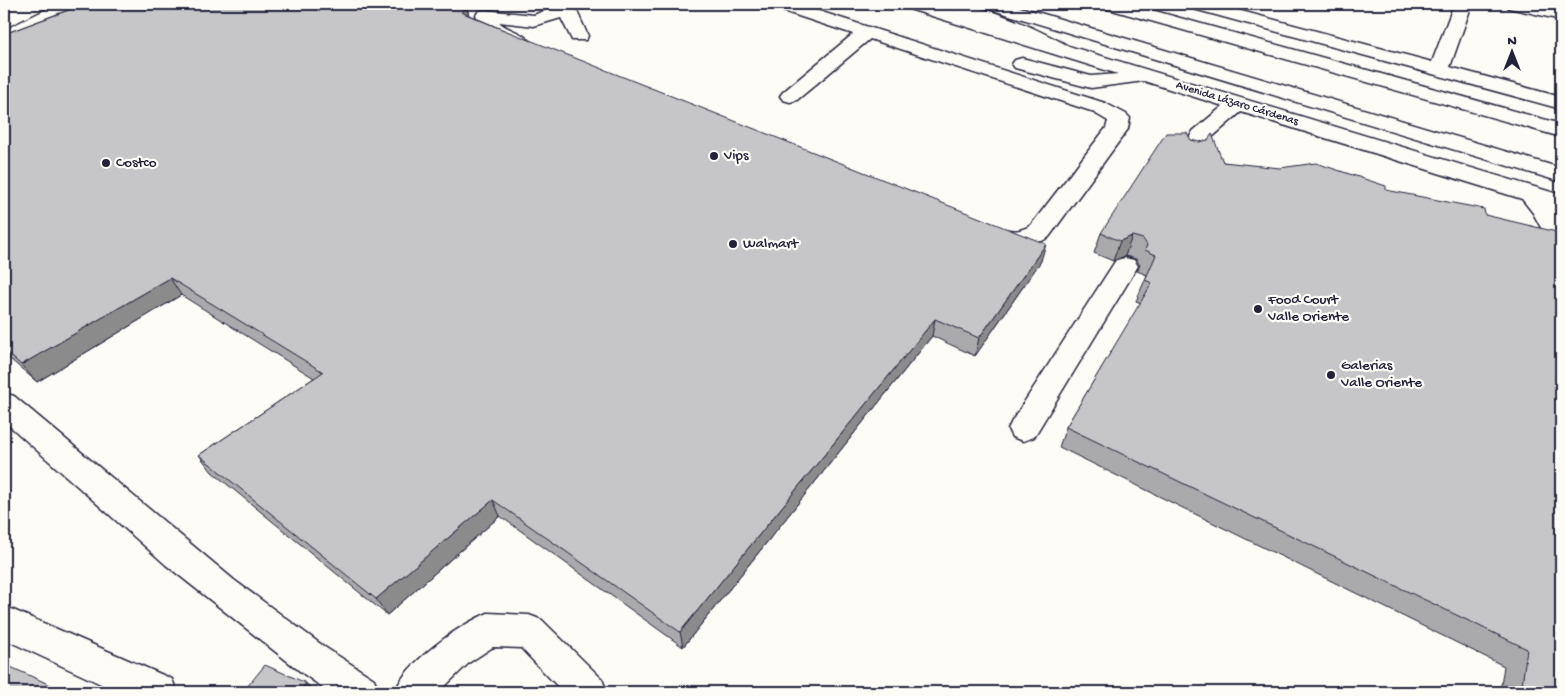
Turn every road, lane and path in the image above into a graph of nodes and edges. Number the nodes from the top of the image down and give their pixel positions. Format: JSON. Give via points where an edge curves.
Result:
{"nodes":[{"id":1,"x":71,"y":4,"type":"edge"},
{"id":2,"x":510,"y":4,"type":"edge"},
{"id":3,"x":780,"y":4,"type":"edge"},
{"id":4,"x":912,"y":4,"type":"edge"},
{"id":5,"x":950,"y":4,"type":"edge"},
{"id":6,"x":992,"y":4,"type":"edge"},
{"id":7,"x":1111,"y":4,"type":"edge"},
{"id":8,"x":1196,"y":4,"type":"edge"},
{"id":9,"x":1463,"y":4,"type":"edge"},
{"id":10,"x":1515,"y":4,"type":"edge"},
{"id":11,"x":570,"y":6,"type":"edge"},
{"id":12,"x":484,"y":11,"type":"edge"},
{"id":13,"x":1561,"y":15,"type":"edge"},
{"id":14,"x":858,"y":29,"type":"junction"},
{"id":15,"x":579,"y":36,"type":"dead end"},
{"id":16,"x":4,"y":38,"type":"edge"},
{"id":17,"x":1058,"y":48,"type":"junction"},
{"id":18,"x":540,"y":50,"type":"edge"},
{"id":19,"x":971,"y":55,"type":"dead end"},
{"id":20,"x":1439,"y":70,"type":"junction"},
{"id":21,"x":1147,"y":76,"type":"junction"},
{"id":22,"x":781,"y":92,"type":"dead end"},
{"id":23,"x":1561,"y":103,"type":"edge"},
{"id":24,"x":1237,"y":104,"type":"junction"},
{"id":25,"x":1561,"y":131,"type":"edge"},
{"id":26,"x":1192,"y":153,"type":"edge"},
{"id":27,"x":1561,"y":175,"type":"edge"},
{"id":28,"x":1530,"y":193,"type":"junction"},
{"id":29,"x":1561,"y":203,"type":"edge"},
{"id":30,"x":978,"y":228,"type":"edge"},
{"id":31,"x":1560,"y":251,"type":"edge"},
{"id":32,"x":1125,"y":266,"type":"edge"},
{"id":33,"x":4,"y":404,"type":"edge"},
{"id":34,"x":1023,"y":429,"type":"dead end"},
{"id":35,"x":4,"y":622,"type":"edge"},
{"id":36,"x":159,"y":692,"type":"edge"},
{"id":37,"x":361,"y":692,"type":"edge"},
{"id":38,"x":413,"y":692,"type":"edge"},
{"id":39,"x":589,"y":692,"type":"edge"}],
"edges":[{"from":1,"to":16,"type":"main road"},
{"from":2,"to":12,"type":"main road","via":[[502,12]]},
{"from":3,"to":14,"type":"main road"},
{"from":4,"to":17,"type":"main road","name":"Avenida Lázaro Cárdenas"},
{"from":5,"to":17,"type":"main road","via":[[1031,34]]},
{"from":6,"to":27,"type":"main road","name":"Avenida Lázaro Cárdenas"},
{"from":7,"to":25,"type":"main road"},
{"from":8,"to":20,"type":"main road"},
{"from":9,"to":20,"type":"main road"},
{"from":10,"to":13,"type":"main road"},
{"from":11,"to":12,"type":"main road","via":[[546,19],[529,22]]},
{"from":11,"to":15,"type":"main road","via":[[572,24]]},
{"from":12,"to":18,"type":"main road","via":[[498,32]]},
{"from":14,"to":22,"type":"main road"},
{"from":14,"to":30,"type":"main road","via":[[1098,107],[1120,118],[1117,129],[1040,231],[1031,238],[1010,240]]},
{"from":17,"to":21,"type":"main road","name":"Avenida Lázaro Cárdenas"},
{"from":19,"to":21,"type":"main road","via":[[992,56],[1091,82],[1124,81]]},
{"from":20,"to":23,"type":"main road"},
{"from":21,"to":24,"type":"main road","name":"Avenida Lázaro Cárdenas"},
{"from":24,"to":26,"type":"main road","via":[[1202,136]]},
{"from":24,"to":28,"type":"main road","name":"Avenida Lázaro Cárdenas"},
{"from":28,"to":29,"type":"main road","name":"Avenida Lázaro Cárdenas"},
{"from":28,"to":31,"type":"main road","via":[[1544,211]]},
{"from":32,"to":34,"type":"main road"},
{"from":33,"to":37,"type":"main road","via":[[159,540],[312,661]]},
{"from":35,"to":36,"type":"main road"},
{"from":38,"to":39,"type":"main road","via":[[457,650],[488,630],[529,632]]}]}
